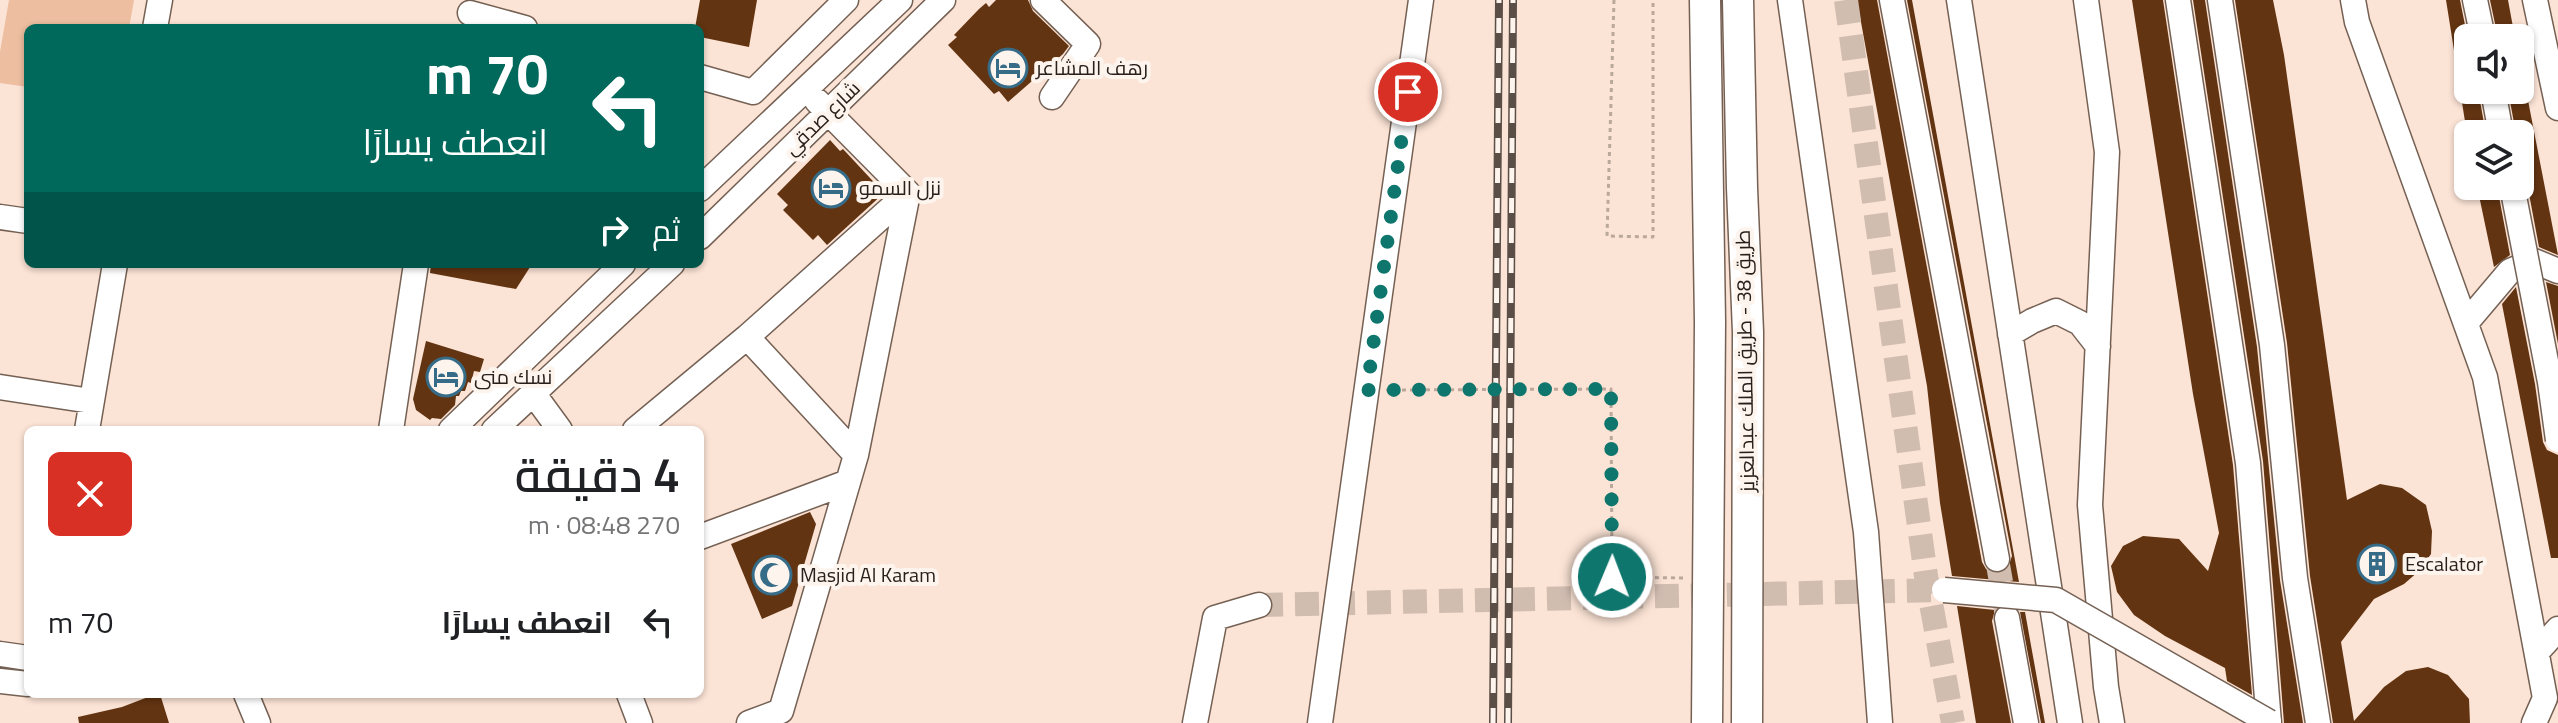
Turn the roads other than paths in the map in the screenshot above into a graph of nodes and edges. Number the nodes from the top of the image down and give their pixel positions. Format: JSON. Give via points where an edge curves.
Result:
{"nodes":[{"id":1,"x":160,"y":0,"type":"edge"},
{"id":2,"x":846,"y":0,"type":"edge"},
{"id":3,"x":900,"y":0,"type":"edge"},
{"id":4,"x":943,"y":0,"type":"edge"},
{"id":5,"x":1043,"y":0,"type":"edge"},
{"id":6,"x":1421,"y":0,"type":"edge"},
{"id":7,"x":1705,"y":0,"type":"edge"},
{"id":8,"x":1738,"y":0,"type":"edge"},
{"id":9,"x":1790,"y":0,"type":"edge"},
{"id":10,"x":1892,"y":0,"type":"edge"},
{"id":11,"x":1959,"y":0,"type":"edge"},
{"id":12,"x":2086,"y":0,"type":"edge"},
{"id":13,"x":2178,"y":0,"type":"edge"},
{"id":14,"x":2220,"y":0,"type":"edge"},
{"id":15,"x":2353,"y":0,"type":"edge"},
{"id":16,"x":2475,"y":0,"type":"edge"},
{"id":17,"x":2535,"y":0,"type":"edge"},
{"id":18,"x":469,"y":14,"type":"edge"},
{"id":19,"x":156,"y":24,"type":"edge"},
{"id":20,"x":509,"y":24,"type":"edge"},
{"id":21,"x":2480,"y":24,"type":"edge"},
{"id":22,"x":704,"y":78,"type":"edge"},
{"id":23,"x":804,"y":89,"type":"junction"},
{"id":24,"x":1052,"y":97,"type":"dead end"},
{"id":25,"x":2558,"y":108,"type":"edge"},
{"id":26,"x":828,"y":112,"type":"junction"},
{"id":27,"x":704,"y":185,"type":"edge"},
{"id":28,"x":908,"y":193,"type":"junction"},
{"id":29,"x":2515,"y":200,"type":"edge"},
{"id":30,"x":0,"y":217,"type":"edge"},
{"id":31,"x":24,"y":220,"type":"edge"},
{"id":32,"x":704,"y":233,"type":"edge"},
{"id":33,"x":114,"y":268,"type":"edge"},
{"id":34,"x":415,"y":268,"type":"edge"},
{"id":35,"x":619,"y":268,"type":"edge"},
{"id":36,"x":638,"y":268,"type":"edge"},
{"id":37,"x":668,"y":268,"type":"edge"},
{"id":38,"x":2558,"y":271,"type":"edge"},
{"id":39,"x":653,"y":283,"type":"junction"},
{"id":40,"x":2466,"y":323,"type":"junction"},
{"id":41,"x":2010,"y":334,"type":"junction"},
{"id":42,"x":747,"y":337,"type":"junction"},
{"id":43,"x":2098,"y":346,"type":"junction"},
{"id":44,"x":0,"y":387,"type":"edge"},
{"id":45,"x":533,"y":393,"type":"junction"},
{"id":46,"x":91,"y":401,"type":"junction"},
{"id":47,"x":88,"y":426,"type":"edge"},
{"id":48,"x":392,"y":426,"type":"edge"},
{"id":49,"x":455,"y":426,"type":"edge"},
{"id":50,"x":498,"y":426,"type":"edge"},
{"id":51,"x":557,"y":426,"type":"edge"},
{"id":52,"x":640,"y":426,"type":"edge"},
{"id":53,"x":2558,"y":440,"type":"edge"},
{"id":54,"x":856,"y":455,"type":"junction"},
{"id":55,"x":848,"y":482,"type":"junction"},
{"id":56,"x":704,"y":536,"type":"edge"},
{"id":57,"x":1997,"y":559,"type":"tunnel mouth"},
{"id":58,"x":1944,"y":590,"type":"tunnel mouth"},
{"id":59,"x":1259,"y":605,"type":"tunnel mouth"},
{"id":60,"x":2007,"y":618,"type":"tunnel mouth"},
{"id":61,"x":2558,"y":629,"type":"edge"},
{"id":62,"x":2537,"y":652,"type":"junction"},
{"id":63,"x":0,"y":654,"type":"edge"},
{"id":64,"x":24,"y":657,"type":"edge"},
{"id":65,"x":0,"y":681,"type":"edge"},
{"id":66,"x":24,"y":684,"type":"edge"},
{"id":67,"x":248,"y":698,"type":"edge"},
{"id":68,"x":631,"y":698,"type":"edge"},
{"id":69,"x":258,"y":723,"type":"edge"},
{"id":70,"x":640,"y":723,"type":"edge"},
{"id":71,"x":749,"y":723,"type":"edge"},
{"id":72,"x":1195,"y":723,"type":"edge"},
{"id":73,"x":1320,"y":723,"type":"edge"},
{"id":74,"x":1707,"y":723,"type":"edge"},
{"id":75,"x":1747,"y":723,"type":"edge"},
{"id":76,"x":1880,"y":723,"type":"edge"},
{"id":77,"x":2026,"y":723,"type":"edge"},
{"id":78,"x":2070,"y":723,"type":"edge"},
{"id":79,"x":2112,"y":723,"type":"edge"},
{"id":80,"x":2269,"y":723,"type":"edge"},
{"id":81,"x":2318,"y":723,"type":"edge"},
{"id":82,"x":2534,"y":723,"type":"edge"}],
"edges":[{"from":1,"to":19,"type":"street"},
{"from":2,"to":22,"type":"street","via":[[753,92]]},
{"from":3,"to":23,"type":"street","name":"شارع صدقي"},
{"from":4,"to":26,"type":"street","name":"شارع صدقي"},
{"from":5,"to":24,"type":"street","via":[[1088,44]]},
{"from":6,"to":73,"type":"street"},
{"from":7,"to":74,"type":"main road","name":"طريق 38 - طريق الملك عبدالعزيز","via":[[1710,322]]},
{"from":8,"to":75,"type":"main road","name":"طريق 38 - طريق الملك عبدالعزيز","via":[[1748,332]]},
{"from":9,"to":76,"type":"street","via":[[1866,532]]},
{"from":10,"to":57,"type":"street"},
{"from":11,"to":41,"type":"street"},
{"from":12,"to":43,"type":"street","via":[[2107,152]]},
{"from":13,"to":80,"type":"street","via":[[2248,463]]},
{"from":14,"to":81,"type":"street","via":[[2272,345],[2295,578]]},
{"from":15,"to":40,"type":"street"},
{"from":16,"to":21,"type":"street"},
{"from":17,"to":25,"type":"street"},
{"from":18,"to":20,"type":"street"},
{"from":23,"to":26,"type":"street"},
{"from":23,"to":27,"type":"street","name":"شارع صدقي"},
{"from":26,"to":28,"type":"street"},
{"from":26,"to":32,"type":"street","name":"شارع صدقي"},
{"from":28,"to":42,"type":"street"},
{"from":28,"to":54,"type":"street"},
{"from":29,"to":53,"type":"street","bridge":true},
{"from":30,"to":31,"type":"street"},
{"from":33,"to":46,"type":"street"},
{"from":34,"to":48,"type":"street"},
{"from":35,"to":49,"type":"street"},
{"from":36,"to":39,"type":"street"},
{"from":37,"to":39,"type":"street"},
{"from":38,"to":40,"type":"street","via":[[2534,261],[2510,271]]},
{"from":39,"to":45,"type":"street"},
{"from":40,"to":62,"type":"street","via":[[2485,377]]},
{"from":41,"to":43,"type":"street","via":[[2056,311],[2080,323]]},
{"from":41,"to":78,"type":"street"},
{"from":42,"to":52,"type":"street"},
{"from":42,"to":54,"type":"street"},
{"from":43,"to":79,"type":"street","via":[[2090,505]]},
{"from":44,"to":46,"type":"street"},
{"from":45,"to":50,"type":"street"},
{"from":45,"to":51,"type":"street"},
{"from":46,"to":47,"type":"street"},
{"from":54,"to":55,"type":"street"},
{"from":55,"to":56,"type":"street"},
{"from":55,"to":71,"type":"street","via":[[781,711]]},
{"from":58,"to":80,"type":"street","bridge":true,"via":[[2056,600]]},
{"from":59,"to":72,"type":"street","via":[[1215,618]]},
{"from":60,"to":77,"type":"street"},
{"from":61,"to":62,"type":"street"},
{"from":62,"to":82,"type":"street","via":[[2545,698]]},
{"from":63,"to":64,"type":"street"},
{"from":65,"to":66,"type":"street"},
{"from":67,"to":69,"type":"street"},
{"from":68,"to":70,"type":"street"}]}
